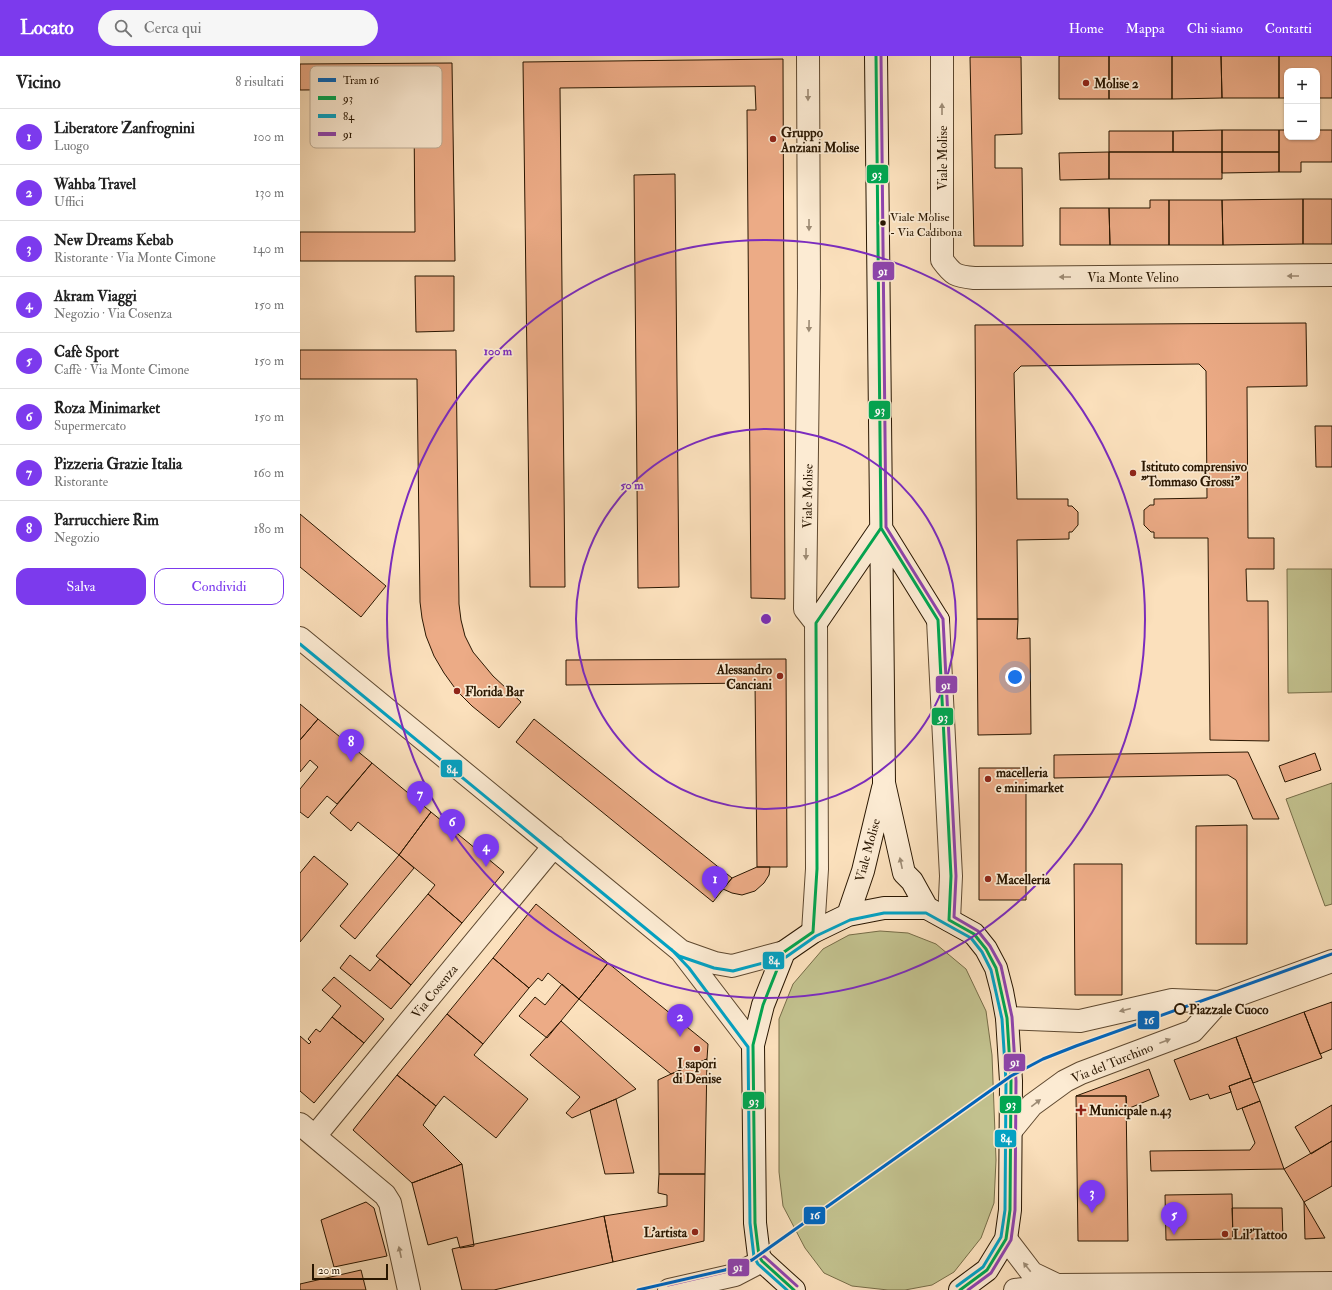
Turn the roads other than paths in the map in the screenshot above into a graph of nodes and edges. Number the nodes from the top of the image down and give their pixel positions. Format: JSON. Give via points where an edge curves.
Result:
{"nodes":[{"id":1,"x":808,"y":56,"type":"edge"},
{"id":2,"x":876,"y":56,"type":"edge"},
{"id":3,"x":942,"y":56,"type":"edge"},
{"id":4,"x":942,"y":260,"type":"joint"},
{"id":5,"x":1332,"y":275,"type":"edge"},
{"id":6,"x":881,"y":528,"type":"junction"},
{"id":7,"x":816,"y":623,"type":"junction"},
{"id":8,"x":300,"y":638,"type":"edge"},
{"id":9,"x":884,"y":783,"type":"junction"},
{"id":10,"x":554,"y":846,"type":"junction"},
{"id":11,"x":928,"y":908,"type":"junction"},
{"id":12,"x":848,"y":915,"type":"junction"},
{"id":13,"x":949,"y":920,"type":"junction"},
{"id":14,"x":813,"y":932,"type":"junction"},
{"id":15,"x":681,"y":951,"type":"junction"},
{"id":16,"x":784,"y":952,"type":"junction"},
{"id":17,"x":1332,"y":961,"type":"edge"},
{"id":18,"x":1219,"y":1002,"type":"junction"},
{"id":19,"x":1007,"y":1018,"type":"junction"},
{"id":20,"x":753,"y":1045,"type":"junction"},
{"id":21,"x":307,"y":1130,"type":"edge"},
{"id":22,"x":1010,"y":1132,"type":"junction"},
{"id":23,"x":1006,"y":1239,"type":"junction"},
{"id":24,"x":762,"y":1261,"type":"junction"},
{"id":25,"x":1332,"y":1283,"type":"edge"},
{"id":26,"x":1057,"y":1285,"type":"junction"},
{"id":27,"x":408,"y":1290,"type":"edge"},
{"id":28,"x":669,"y":1290,"type":"edge"},
{"id":29,"x":794,"y":1290,"type":"edge"},
{"id":30,"x":960,"y":1290,"type":"edge"},
{"id":31,"x":1015,"y":1290,"type":"edge"}],
"edges":[{"from":1,"to":7,"type":"street","name":"Viale Molise","one_way":true,"via":[[810,287],[805,609]]},
{"from":2,"to":6,"type":"street","name":"Viale Molise"},
{"from":4,"to":3,"type":"street","name":"Viale Molise","one_way":true},
{"from":5,"to":4,"type":"street","name":"Via Monte Velino","one_way":true,"via":[[974,278],[952,273]]},
{"from":6,"to":7,"type":"street"},
{"from":6,"to":9,"type":"street","name":"Viale Molise"},
{"from":6,"to":13,"type":"street","via":[[938,620],[951,876]]},
{"from":7,"to":14,"type":"street","via":[[818,869]]},
{"from":8,"to":10,"type":"street"},
{"from":11,"to":9,"type":"street","name":"Viale Molise","one_way":true,"via":[[912,881],[904,873]]},
{"from":9,"to":12,"type":"street","name":"Viale Molise","via":[[863,871]]},
{"from":10,"to":15,"type":"street"},
{"from":10,"to":21,"type":"street","name":"Via Cosenza"},
{"from":11,"to":12,"type":"street","via":[[884,908]]},
{"from":11,"to":13,"type":"street"},
{"from":12,"to":14,"type":"street"},
{"from":13,"to":19,"type":"street","via":[[974,934],[986,949],[996,968]]},
{"from":14,"to":16,"type":"street"},
{"from":15,"to":16,"type":"street","via":[[732,966]]},
{"from":15,"to":20,"type":"street"},
{"from":16,"to":20,"type":"street","via":[[763,1005]]},
{"from":17,"to":18,"type":"street","name":"Via del Turchino"},
{"from":18,"to":19,"type":"street","name":"Via del Turchino","one_way":true,"via":[[1172,1000],[1080,1021]]},
{"from":22,"to":18,"type":"street","name":"Via del Turchino","one_way":true,"via":[[1032,1105],[1065,1081],[1193,1031]]},
{"from":19,"to":22,"type":"street","via":[[1011,1081]]},
{"from":20,"to":24,"type":"street","via":[[755,1223],[759,1256]]},
{"from":27,"to":21,"type":"street","one_way":true,"via":[[390,1203],[385,1195]]},
{"from":22,"to":23,"type":"street","via":[[1010,1210]]},
{"from":26,"to":23,"type":"street","one_way":true,"via":[[1032,1273]]},
{"from":23,"to":30,"type":"street","via":[[987,1270]]},
{"from":24,"to":28,"type":"street","via":[[735,1275]]},
{"from":24,"to":29,"type":"street"},
{"from":25,"to":26,"type":"street"},
{"from":26,"to":31,"type":"street"}]}
